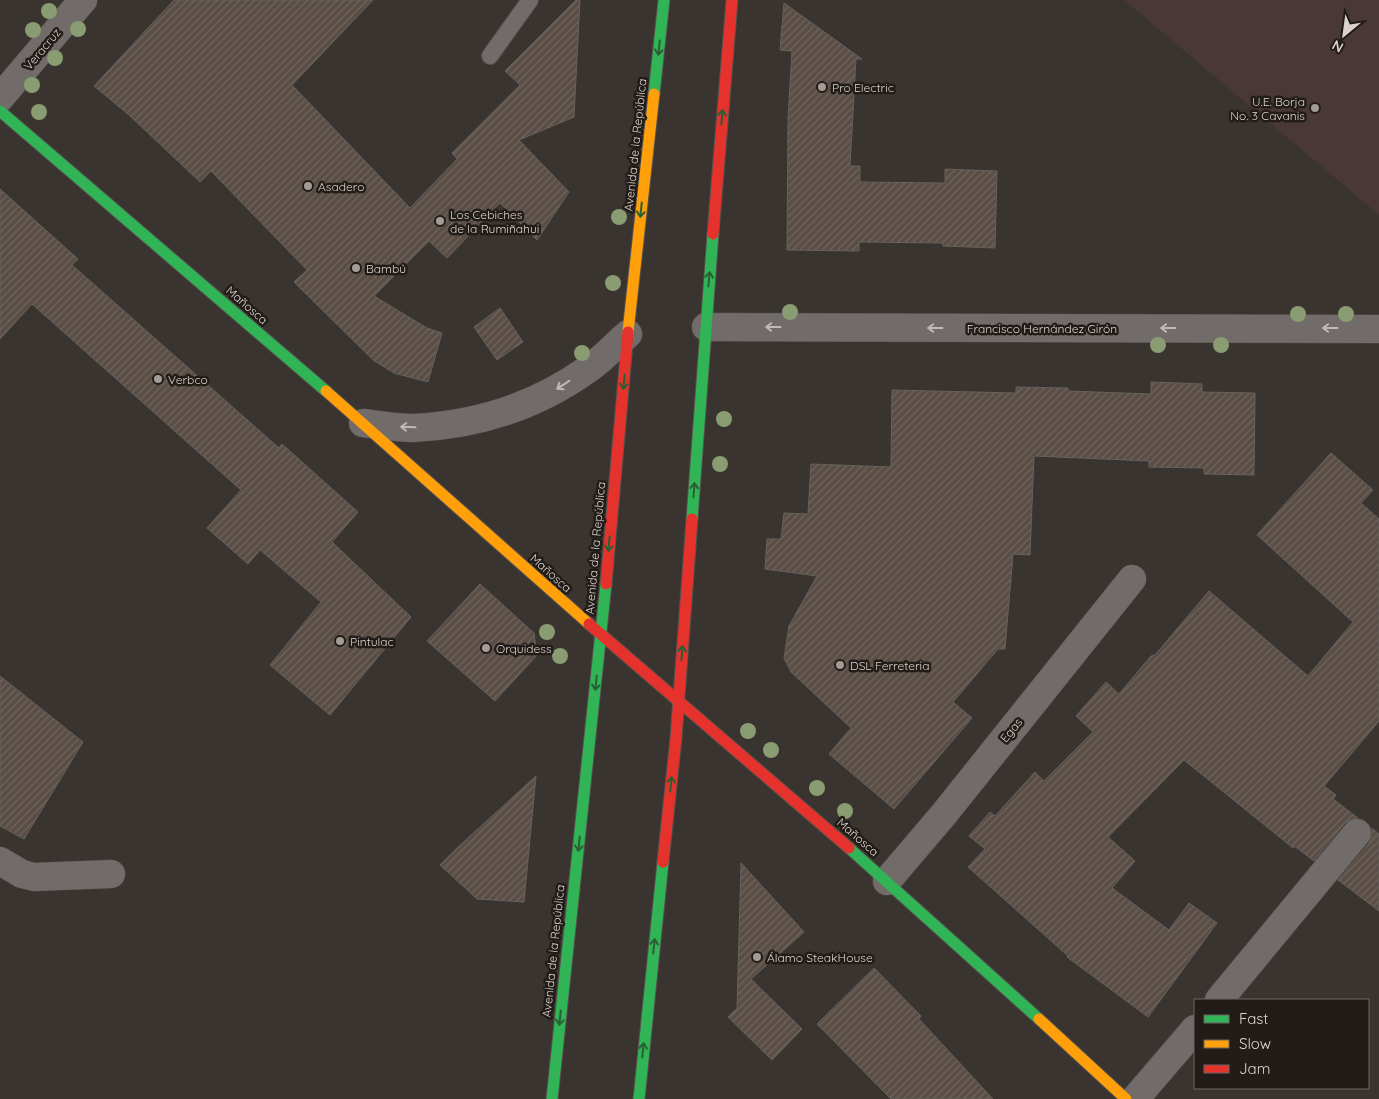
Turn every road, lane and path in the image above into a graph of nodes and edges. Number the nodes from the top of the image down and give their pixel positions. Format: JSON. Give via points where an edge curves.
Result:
{"nodes":[{"id":1,"x":83,"y":0,"type":"edge"},
{"id":2,"x":530,"y":0,"type":"edge"},
{"id":3,"x":664,"y":0,"type":"edge"},
{"id":4,"x":732,"y":0,"type":"edge"},
{"id":5,"x":490,"y":56,"type":"dead end"},
{"id":6,"x":0,"y":98,"type":"edge"},
{"id":7,"x":0,"y":111,"type":"edge"},
{"id":8,"x":706,"y":327,"type":"junction"},
{"id":9,"x":1379,"y":329,"type":"edge"},
{"id":10,"x":628,"y":334,"type":"junction"},
{"id":11,"x":364,"y":423,"type":"junction"},
{"id":12,"x":1132,"y":579,"type":"dead end"},
{"id":13,"x":600,"y":634,"type":"junction"},
{"id":14,"x":678,"y":701,"type":"junction"},
{"id":15,"x":1357,"y":833,"type":"dead end"},
{"id":16,"x":0,"y":861,"type":"edge"},
{"id":17,"x":111,"y":874,"type":"dead end"},
{"id":18,"x":887,"y":881,"type":"junction"},
{"id":19,"x":1220,"y":999,"type":"edge"},
{"id":20,"x":1194,"y":1030,"type":"edge"},
{"id":21,"x":552,"y":1099,"type":"edge"},
{"id":22,"x":639,"y":1099,"type":"edge"},
{"id":23,"x":1126,"y":1099,"type":"edge"},
{"id":24,"x":1135,"y":1099,"type":"edge"}],
"edges":[{"from":1,"to":6,"type":"street","name":"Veracruz"},
{"from":2,"to":5,"type":"lane"},
{"from":3,"to":10,"type":"main road","name":"Avenida de la República","one_way":true},
{"from":8,"to":4,"type":"main road","one_way":true},
{"from":7,"to":11,"type":"main road","name":"Mañosca"},
{"from":9,"to":8,"type":"street","name":"Francisco Hernández Girón","one_way":true},
{"from":14,"to":8,"type":"main road","one_way":true},
{"from":10,"to":11,"type":"street","one_way":true,"via":[[590,368],[550,394],[506,413],[459,424],[411,428]]},
{"from":10,"to":13,"type":"main road","name":"Avenida de la República","one_way":true},
{"from":11,"to":13,"type":"main road","name":"Mañosca"},
{"from":12,"to":18,"type":"street","name":"Egas"},
{"from":13,"to":14,"type":"main road","name":"Mañosca"},
{"from":13,"to":21,"type":"main road","name":"Avenida de la República","one_way":true},
{"from":14,"to":18,"type":"main road","name":"Mañosca"},
{"from":22,"to":14,"type":"main road","one_way":true},
{"from":15,"to":19,"type":"street"},
{"from":16,"to":17,"type":"street","via":[[34,877]]},
{"from":18,"to":23,"type":"main road","name":"Mañosca"},
{"from":20,"to":24,"type":"street"}]}
